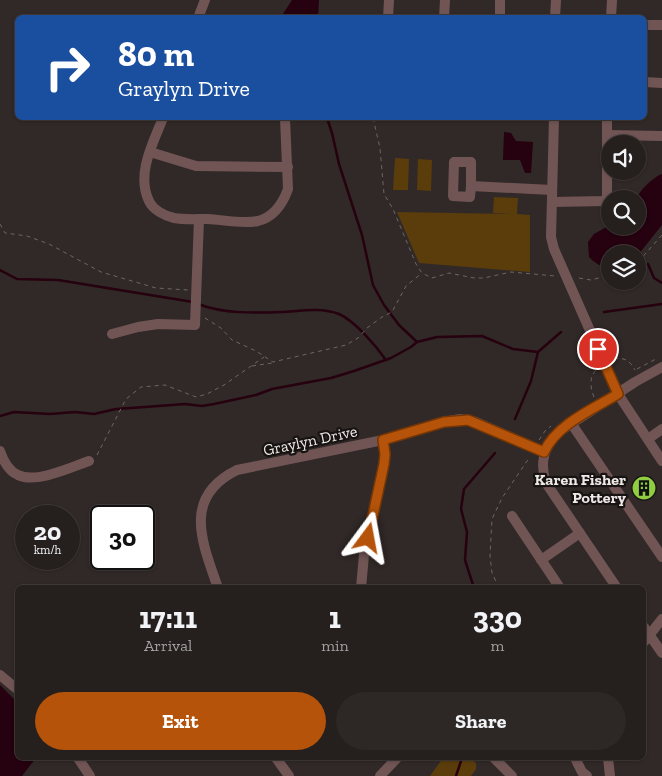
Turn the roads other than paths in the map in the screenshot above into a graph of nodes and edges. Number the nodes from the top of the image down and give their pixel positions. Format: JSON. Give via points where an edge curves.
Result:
{"nodes":[{"id":1,"x":205,"y":0,"type":"edge"},
{"id":2,"x":389,"y":0,"type":"edge"},
{"id":3,"x":445,"y":0,"type":"edge"},
{"id":4,"x":500,"y":0,"type":"edge"},
{"id":5,"x":556,"y":0,"type":"edge"},
{"id":6,"x":612,"y":0,"type":"edge"},
{"id":7,"x":199,"y":15,"type":"edge"},
{"id":8,"x":388,"y":15,"type":"edge"},
{"id":9,"x":444,"y":15,"type":"edge"},
{"id":10,"x":500,"y":15,"type":"edge"},
{"id":11,"x":555,"y":15,"type":"edge"},
{"id":12,"x":611,"y":15,"type":"edge"},
{"id":13,"x":647,"y":25,"type":"edge"},
{"id":14,"x":662,"y":25,"type":"edge"},
{"id":15,"x":647,"y":82,"type":"edge"},
{"id":16,"x":662,"y":83,"type":"edge"},
{"id":17,"x":161,"y":120,"type":"edge"},
{"id":18,"x":285,"y":120,"type":"edge"},
{"id":19,"x":554,"y":120,"type":"edge"},
{"id":20,"x":607,"y":120,"type":"edge"},
{"id":21,"x":607,"y":135,"type":"edge"},
{"id":22,"x":646,"y":136,"type":"edge"},
{"id":23,"x":662,"y":136,"type":"edge"},
{"id":24,"x":150,"y":152,"type":"junction"},
{"id":25,"x":288,"y":167,"type":"junction"},
{"id":26,"x":607,"y":180,"type":"edge"},
{"id":27,"x":471,"y":186,"type":"dead end"},
{"id":28,"x":552,"y":190,"type":"junction"},
{"id":29,"x":552,"y":202,"type":"junction"},
{"id":30,"x":199,"y":219,"type":"junction"},
{"id":31,"x":112,"y":334,"type":"dead end"},
{"id":32,"x":662,"y":367,"type":"edge"},
{"id":33,"x":618,"y":394,"type":"junction"},
{"id":34,"x":570,"y":423,"type":"junction"},
{"id":35,"x":662,"y":429,"type":"edge"},
{"id":36,"x":648,"y":439,"type":"junction"},
{"id":37,"x":383,"y":440,"type":"junction"},
{"id":38,"x":0,"y":451,"type":"edge"},
{"id":39,"x":544,"y":452,"type":"junction"},
{"id":40,"x":89,"y":460,"type":"road end"},
{"id":41,"x":662,"y":461,"type":"edge"},
{"id":42,"x":512,"y":516,"type":"dead end"},
{"id":43,"x":580,"y":534,"type":"junction"},
{"id":44,"x":662,"y":557,"type":"edge"},
{"id":45,"x":541,"y":560,"type":"junction"},
{"id":46,"x":217,"y":585,"type":"edge"},
{"id":47,"x":361,"y":585,"type":"edge"},
{"id":48,"x":558,"y":585,"type":"edge"},
{"id":49,"x":615,"y":585,"type":"edge"},
{"id":50,"x":662,"y":618,"type":"edge"},
{"id":51,"x":646,"y":635,"type":"edge"},
{"id":52,"x":662,"y":653,"type":"edge"},
{"id":53,"x":0,"y":676,"type":"edge"},
{"id":54,"x":15,"y":688,"type":"edge"},
{"id":55,"x":79,"y":760,"type":"edge"},
{"id":56,"x":277,"y":760,"type":"edge"},
{"id":57,"x":394,"y":760,"type":"edge"},
{"id":58,"x":496,"y":760,"type":"edge"},
{"id":59,"x":576,"y":760,"type":"edge"},
{"id":60,"x":608,"y":760,"type":"edge"},
{"id":61,"x":90,"y":776,"type":"edge"},
{"id":62,"x":289,"y":776,"type":"edge"},
{"id":63,"x":380,"y":776,"type":"edge"},
{"id":64,"x":512,"y":776,"type":"edge"},
{"id":65,"x":587,"y":776,"type":"edge"},
{"id":66,"x":610,"y":776,"type":"edge"}],
"edges":[{"from":1,"to":7,"type":"street"},
{"from":2,"to":8,"type":"street"},
{"from":3,"to":9,"type":"street"},
{"from":4,"to":10,"type":"street"},
{"from":5,"to":11,"type":"street"},
{"from":6,"to":12,"type":"street"},
{"from":13,"to":14,"type":"street"},
{"from":15,"to":16,"type":"street"},
{"from":17,"to":24,"type":"street"},
{"from":18,"to":25,"type":"street"},
{"from":19,"to":28,"type":"street"},
{"from":20,"to":21,"type":"street"},
{"from":22,"to":23,"type":"street"},
{"from":24,"to":25,"type":"street","via":[[196,166]]},
{"from":24,"to":30,"type":"street","via":[[144,178],[150,204],[173,218]]},
{"from":25,"to":30,"type":"street","via":[[285,198],[271,214],[258,221]]},
{"from":26,"to":29,"type":"street","via":[[605,201]]},
{"from":27,"to":28,"type":"street"},
{"from":28,"to":29,"type":"street"},
{"from":29,"to":33,"type":"street","via":[[551,238],[554,249]]},
{"from":30,"to":31,"type":"street","via":[[195,325],[158,324]]},
{"from":32,"to":33,"type":"street"},
{"from":33,"to":34,"type":"street"},
{"from":33,"to":36,"type":"street"},
{"from":34,"to":39,"type":"street","via":[[549,441]]},
{"from":34,"to":44,"type":"street"},
{"from":35,"to":36,"type":"street"},
{"from":36,"to":41,"type":"street"},
{"from":37,"to":39,"type":"street","name":"Graylyn Drive","via":[[444,422],[468,420]]},
{"from":37,"to":46,"type":"street","name":"Graylyn Drive","via":[[237,470],[217,483],[205,499],[200,518],[203,544]]},
{"from":37,"to":47,"type":"street","via":[[384,464],[364,555]]},
{"from":38,"to":40,"type":"street","via":[[10,469],[19,476],[32,478]]},
{"from":39,"to":43,"type":"street","via":[[546,483]]},
{"from":42,"to":45,"type":"street"},
{"from":43,"to":45,"type":"street"},
{"from":43,"to":49,"type":"street"},
{"from":45,"to":48,"type":"street"},
{"from":50,"to":51,"type":"street"},
{"from":51,"to":52,"type":"street"},
{"from":53,"to":54,"type":"street"},
{"from":55,"to":61,"type":"street"},
{"from":56,"to":62,"type":"street"},
{"from":57,"to":63,"type":"street"},
{"from":58,"to":64,"type":"street"},
{"from":59,"to":65,"type":"street"},
{"from":60,"to":66,"type":"street"}]}
